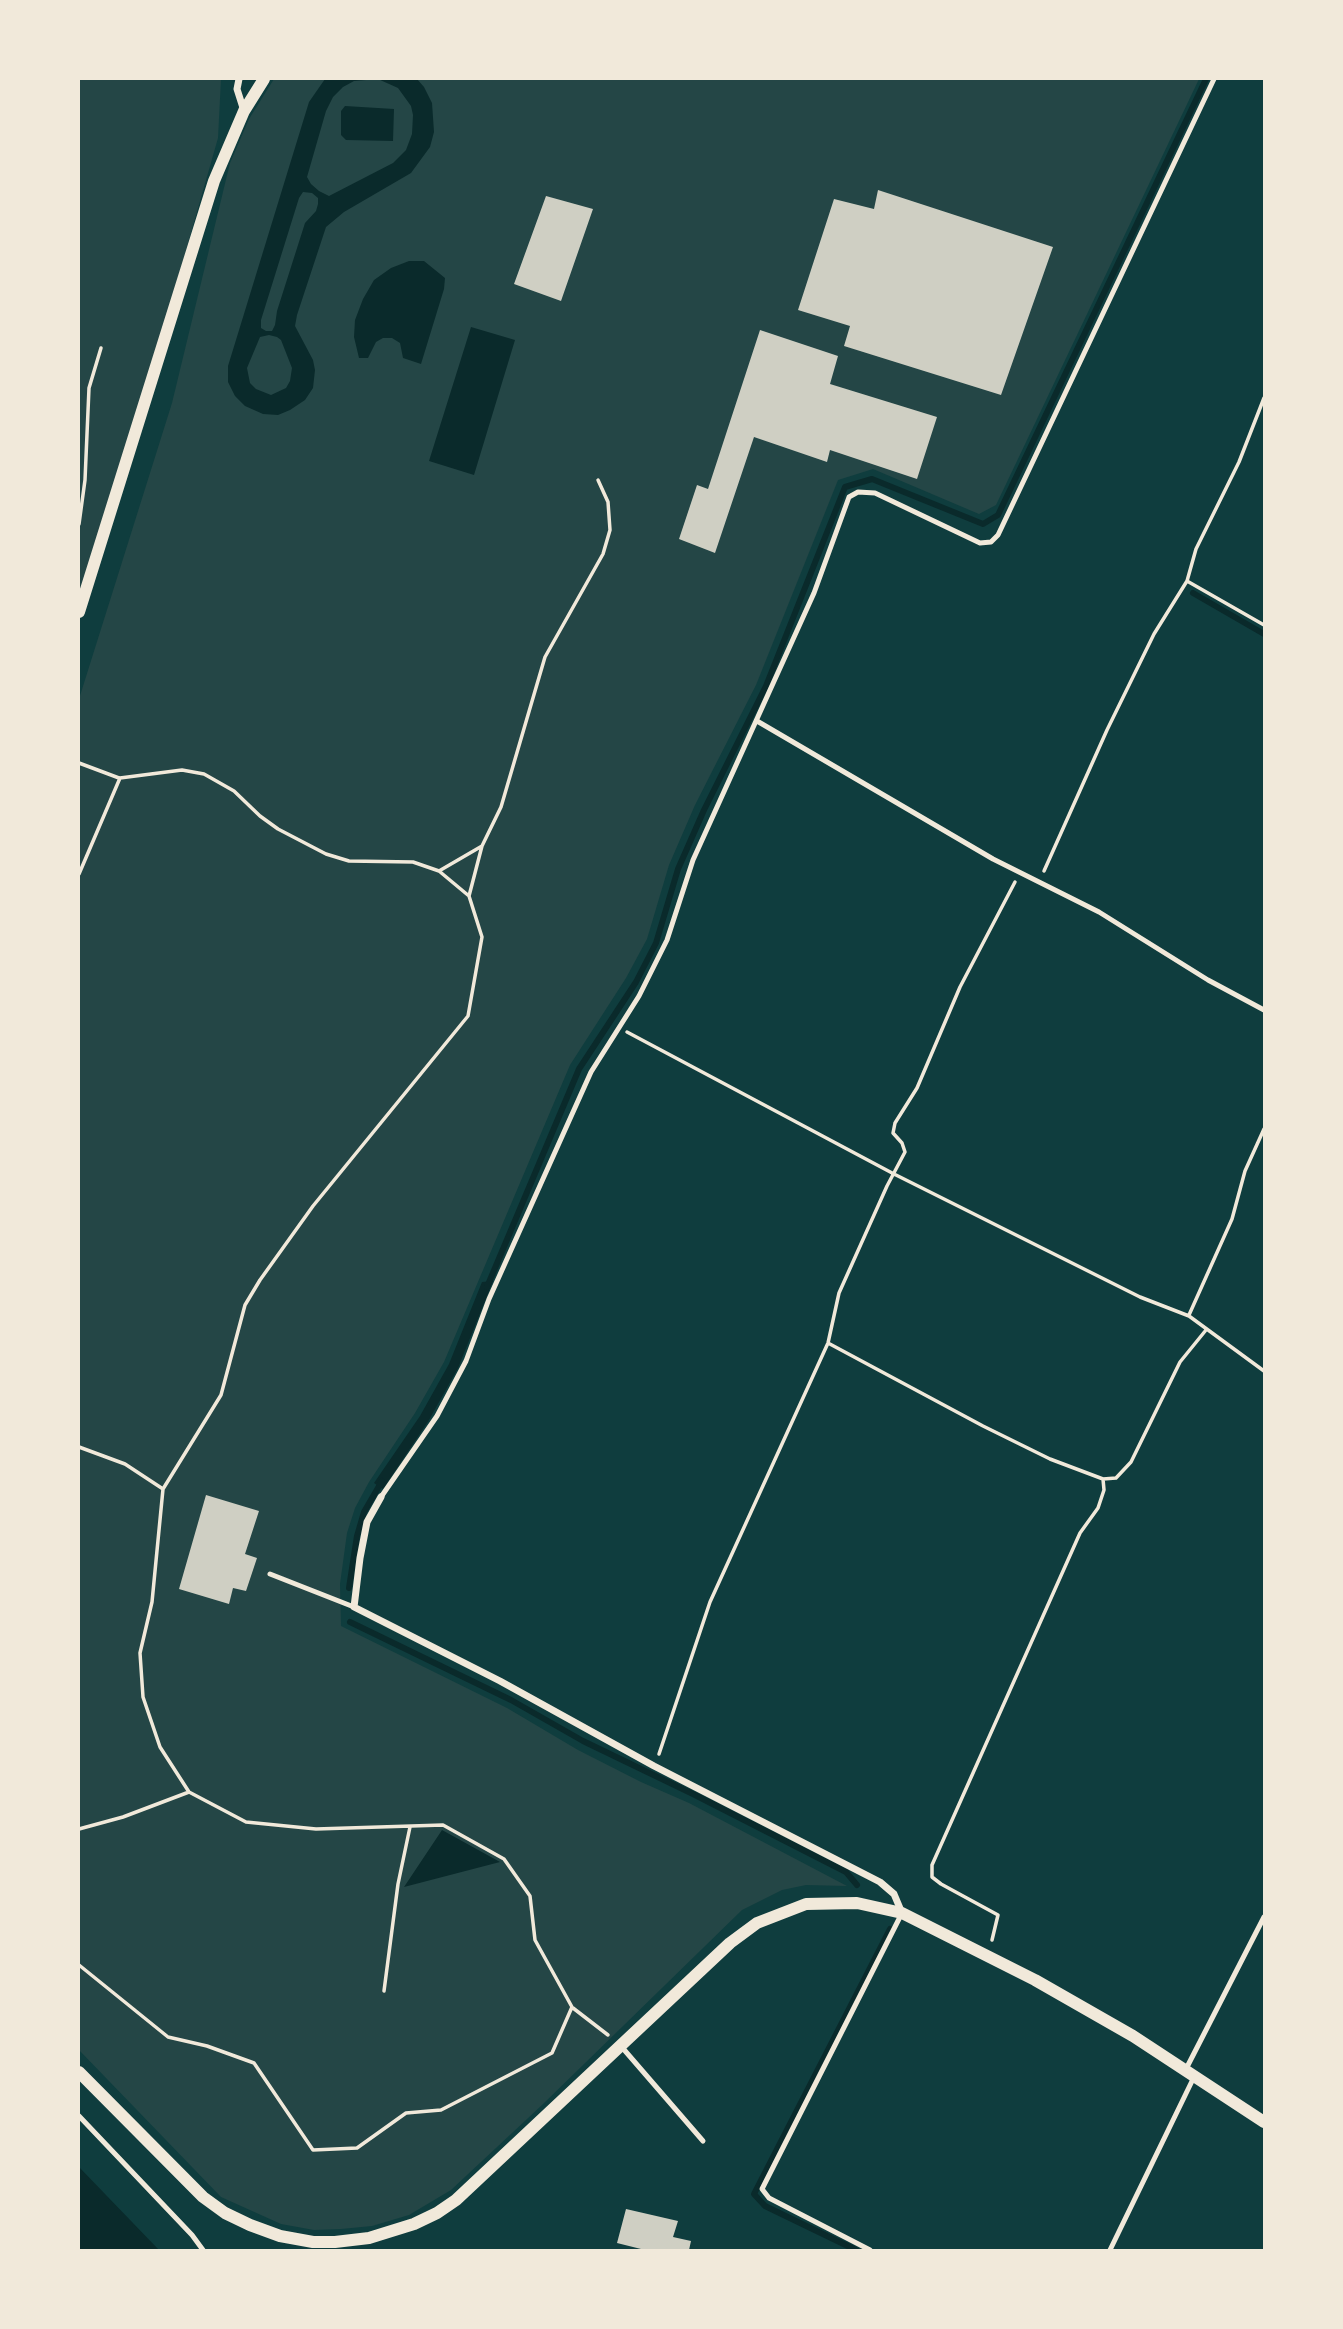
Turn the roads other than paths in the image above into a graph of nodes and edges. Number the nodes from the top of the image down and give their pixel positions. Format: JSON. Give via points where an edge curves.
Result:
{"nodes":[{"id":1,"x":239,"y":79,"type":"edge"},
{"id":2,"x":264,"y":79,"type":"edge"},
{"id":3,"x":1214,"y":79,"type":"edge"},
{"id":4,"x":244,"y":111,"type":"junction"},
{"id":5,"x":79,"y":612,"type":"edge"},
{"id":6,"x":757,"y":721,"type":"junction"},
{"id":7,"x":1264,"y":1010,"type":"edge"},
{"id":8,"x":381,"y":1497,"type":"joint"},
{"id":9,"x":270,"y":1574,"type":"dead end"},
{"id":10,"x":354,"y":1607,"type":"junction"},
{"id":11,"x":902,"y":1913,"type":"junction"},
{"id":12,"x":1264,"y":1917,"type":"edge"},
{"id":13,"x":620,"y":2045,"type":"junction"},
{"id":14,"x":79,"y":2073,"type":"edge"},
{"id":15,"x":1190,"y":2073,"type":"junction"},
{"id":16,"x":79,"y":2116,"type":"edge"},
{"id":17,"x":1264,"y":2122,"type":"edge"},
{"id":18,"x":703,"y":2141,"type":"dead end"},
{"id":19,"x":203,"y":2250,"type":"edge"},
{"id":20,"x":870,"y":2250,"type":"edge"},
{"id":21,"x":1110,"y":2250,"type":"edge"}],
"edges":[{"from":1,"to":4,"type":"street","via":[[237,89]]},
{"from":2,"to":4,"type":"street"},
{"from":3,"to":6,"type":"lane","via":[[998,535],[981,543],[875,493],[858,492],[849,497],[814,593]]},
{"from":4,"to":5,"type":"street","via":[[214,181]]},
{"from":6,"to":7,"type":"lane"},
{"from":6,"to":8,"type":"lane","via":[[693,860],[667,940],[639,996],[591,1072],[489,1299],[466,1361],[437,1416]]},
{"from":8,"to":10,"type":"street","via":[[367,1522]]},
{"from":9,"to":10,"type":"lane"},
{"from":10,"to":11,"type":"street","via":[[880,1882],[894,1895]]},
{"from":11,"to":13,"type":"street","via":[[828,1902],[806,1904],[757,1923]]},
{"from":11,"to":15,"type":"street","via":[[1133,2036]]},
{"from":11,"to":20,"type":"lane","via":[[762,2189],[769,2198]]},
{"from":12,"to":15,"type":"lane"},
{"from":13,"to":14,"type":"street","via":[[480,2179],[437,2213],[388,2233],[335,2242],[280,2236],[226,2213],[203,2197]]},
{"from":13,"to":18,"type":"lane"},
{"from":15,"to":17,"type":"street"},
{"from":15,"to":21,"type":"lane"},
{"from":16,"to":19,"type":"lane"}]}
